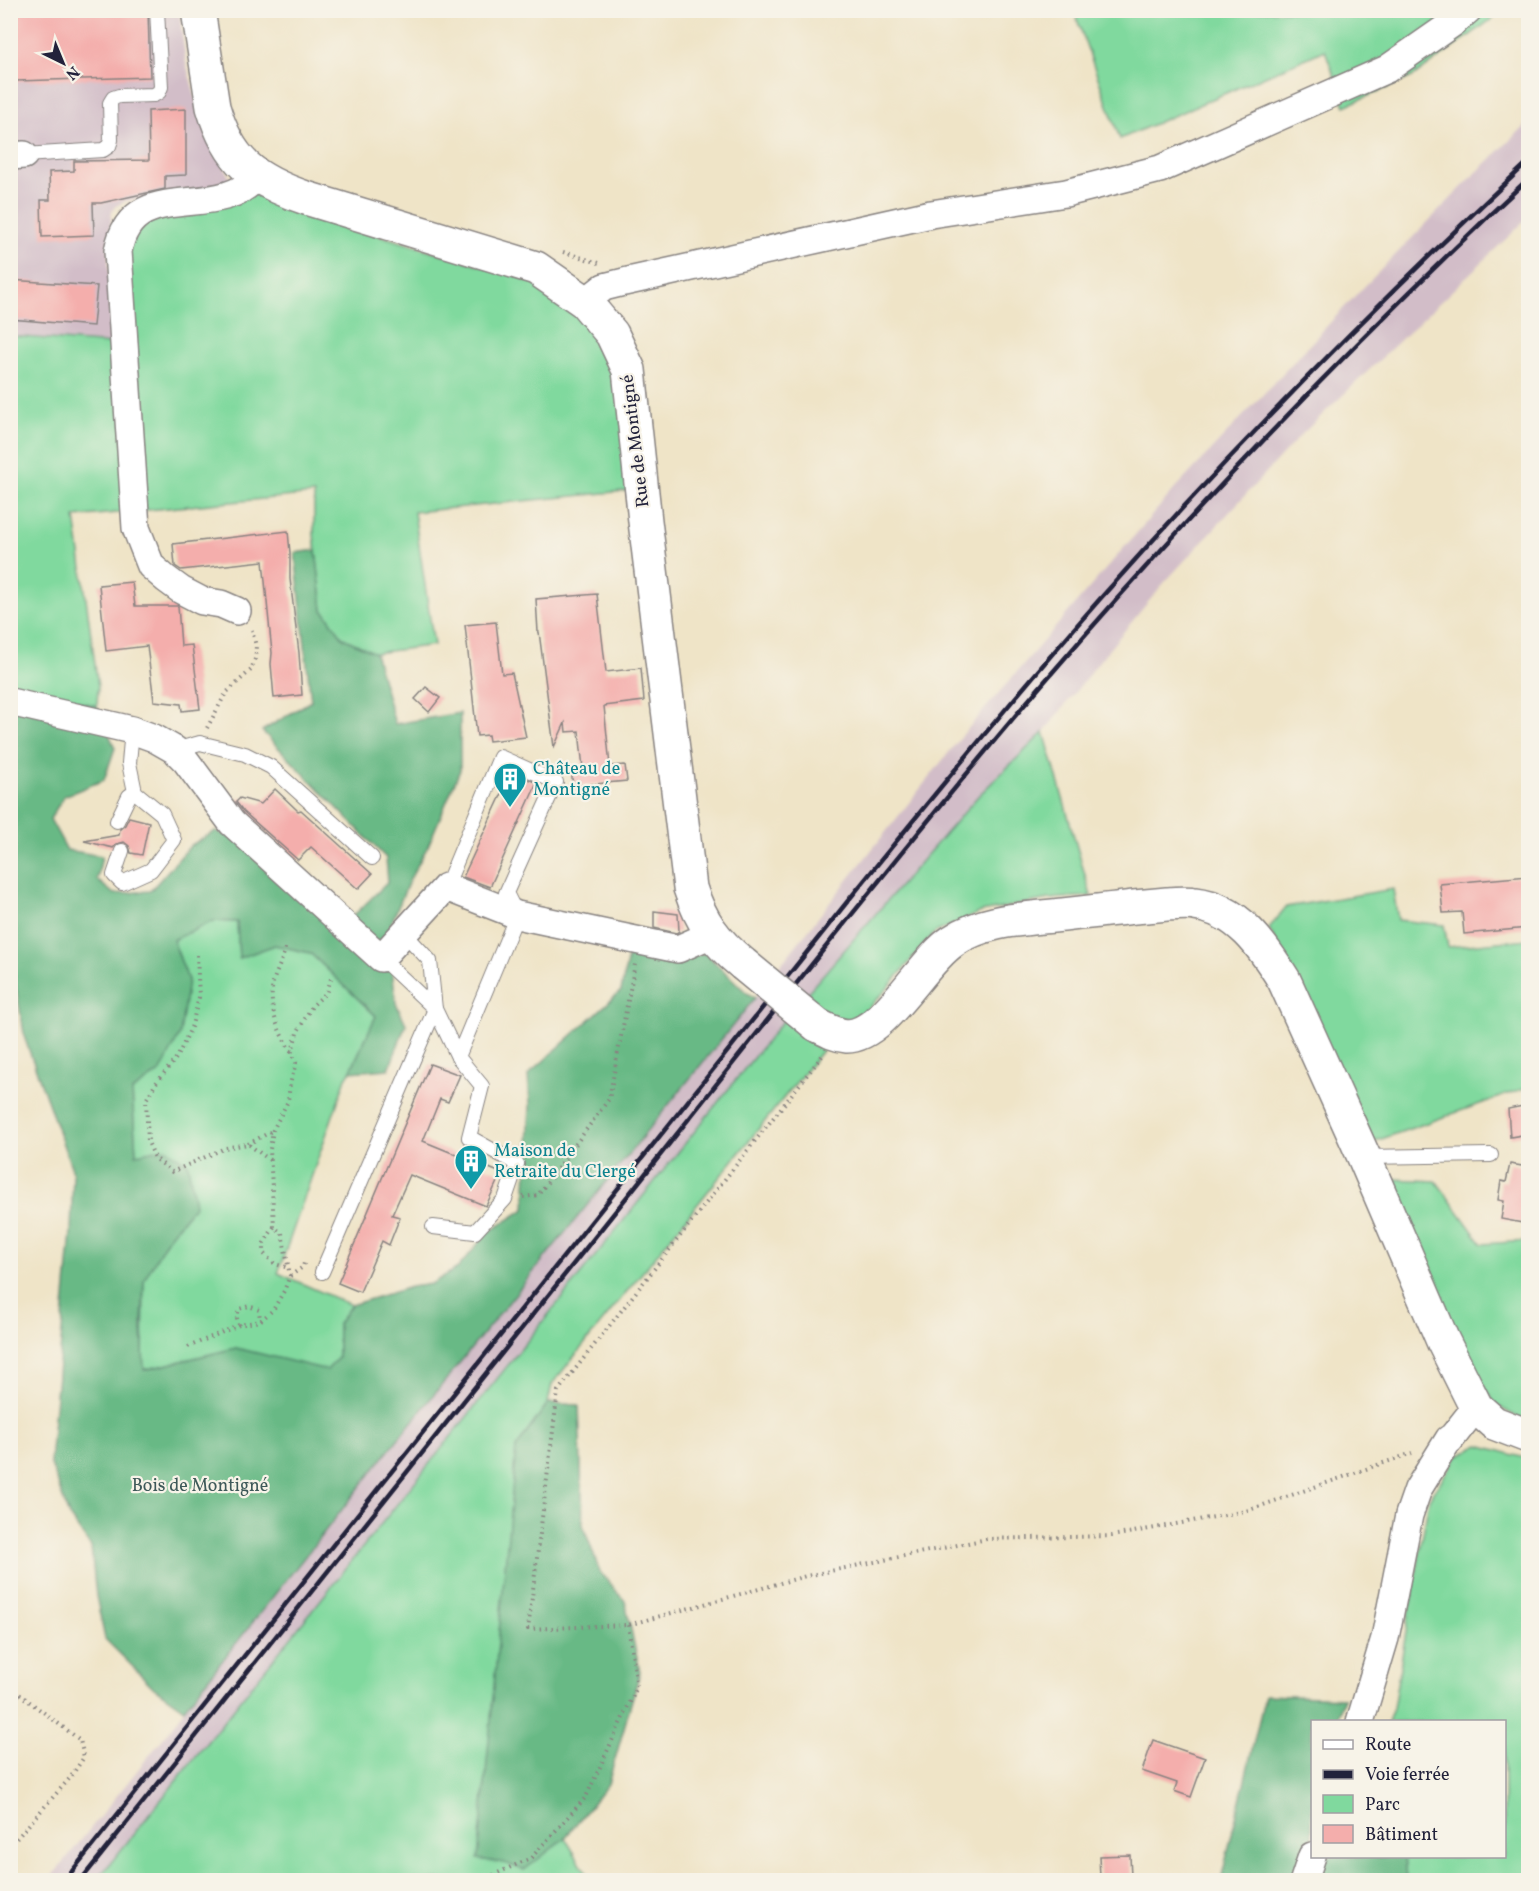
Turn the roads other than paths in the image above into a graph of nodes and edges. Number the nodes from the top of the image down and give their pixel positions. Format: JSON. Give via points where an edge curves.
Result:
{"nodes":[{"id":1,"x":157,"y":10,"type":"edge"},
{"id":2,"x":198,"y":10,"type":"edge"},
{"id":3,"x":1468,"y":10,"type":"edge"},
{"id":4,"x":17,"y":155,"type":"edge"},
{"id":5,"x":257,"y":176,"type":"junction"},
{"id":6,"x":585,"y":302,"type":"junction"},
{"id":7,"x":237,"y":611,"type":"road end"},
{"id":8,"x":10,"y":702,"type":"edge"},
{"id":9,"x":132,"y":730,"type":"junction"},
{"id":10,"x":188,"y":746,"type":"junction"},
{"id":11,"x":135,"y":792,"type":"junction"},
{"id":12,"x":117,"y":821,"type":"dead end"},
{"id":13,"x":122,"y":851,"type":"dead end"},
{"id":14,"x":372,"y":858,"type":"dead end"},
{"id":15,"x":446,"y":887,"type":"junction"},
{"id":16,"x":517,"y":915,"type":"junction"},
{"id":17,"x":403,"y":932,"type":"junction"},
{"id":18,"x":712,"y":934,"type":"junction"},
{"id":19,"x":381,"y":958,"type":"junction"},
{"id":20,"x":435,"y":1009,"type":"junction"},
{"id":21,"x":458,"y":1057,"type":"junction"},
{"id":22,"x":1491,"y":1155,"type":"dead end"},
{"id":23,"x":1364,"y":1157,"type":"junction"},
{"id":24,"x":433,"y":1227,"type":"dead end"},
{"id":25,"x":322,"y":1272,"type":"dead end"},
{"id":26,"x":1476,"y":1407,"type":"junction"},
{"id":27,"x":1528,"y":1436,"type":"edge"},
{"id":28,"x":1361,"y":1720,"type":"edge"},
{"id":29,"x":1311,"y":1858,"type":"edge"},
{"id":30,"x":1304,"y":1881,"type":"edge"}],
"edges":[{"from":1,"to":4,"type":"lane","via":[[161,87],[154,95],[113,98],[109,146],[103,150]]},
{"from":2,"to":5,"type":"street","name":"Rue de Montigné","via":[[218,122],[233,152]]},
{"from":3,"to":6,"type":"street","via":[[1387,69],[1160,169],[1066,193],[931,214],[624,282],[604,287]]},
{"from":5,"to":6,"type":"street","name":"Rue de Montigné","via":[[281,190],[536,268]]},
{"from":5,"to":7,"type":"street","via":[[235,194],[147,208],[129,222],[118,251],[136,528],[151,566],[166,579],[202,600]]},
{"from":6,"to":18,"type":"street","name":"Rue de Montigné","via":[[612,334],[628,370],[690,888]]},
{"from":8,"to":9,"type":"street"},
{"from":9,"to":10,"type":"street"},
{"from":9,"to":11,"type":"lane","via":[[129,763]]},
{"from":10,"to":14,"type":"lane","via":[[244,754],[271,767]]},
{"from":10,"to":19,"type":"street","via":[[186,761],[232,822]]},
{"from":11,"to":12,"type":"lane"},
{"from":11,"to":13,"type":"lane","via":[[162,814],[174,840],[151,870],[123,883],[114,875]]},
{"from":15,"to":16,"type":"street"},
{"from":15,"to":16,"type":"lane","via":[[500,757],[556,782],[506,893]]},
{"from":15,"to":17,"type":"street"},
{"from":16,"to":18,"type":"street","via":[[678,949]]},
{"from":16,"to":21,"type":"lane"},
{"from":17,"to":19,"type":"street"},
{"from":17,"to":20,"type":"lane","via":[[430,962]]},
{"from":18,"to":23,"type":"street","name":"Rue de Montigné","bridge":true,"via":[[743,964],[828,1030],[856,1034],[885,1016],[929,964],[951,942],[968,932],[996,923],[1167,904],[1217,909],[1235,919],[1270,957]]},
{"from":19,"to":20,"type":"lane"},
{"from":20,"to":21,"type":"lane"},
{"from":20,"to":25,"type":"lane"},
{"from":21,"to":24,"type":"lane","via":[[482,1086],[469,1137],[517,1164],[505,1199],[476,1232]]},
{"from":22,"to":23,"type":"lane"},
{"from":23,"to":26,"type":"street","via":[[1443,1341]]},
{"from":26,"to":27,"type":"street","via":[[1494,1423]]},
{"from":26,"to":28,"type":"street","via":[[1449,1439],[1418,1489],[1385,1638]]},
{"from":29,"to":30,"type":"street"}]}
